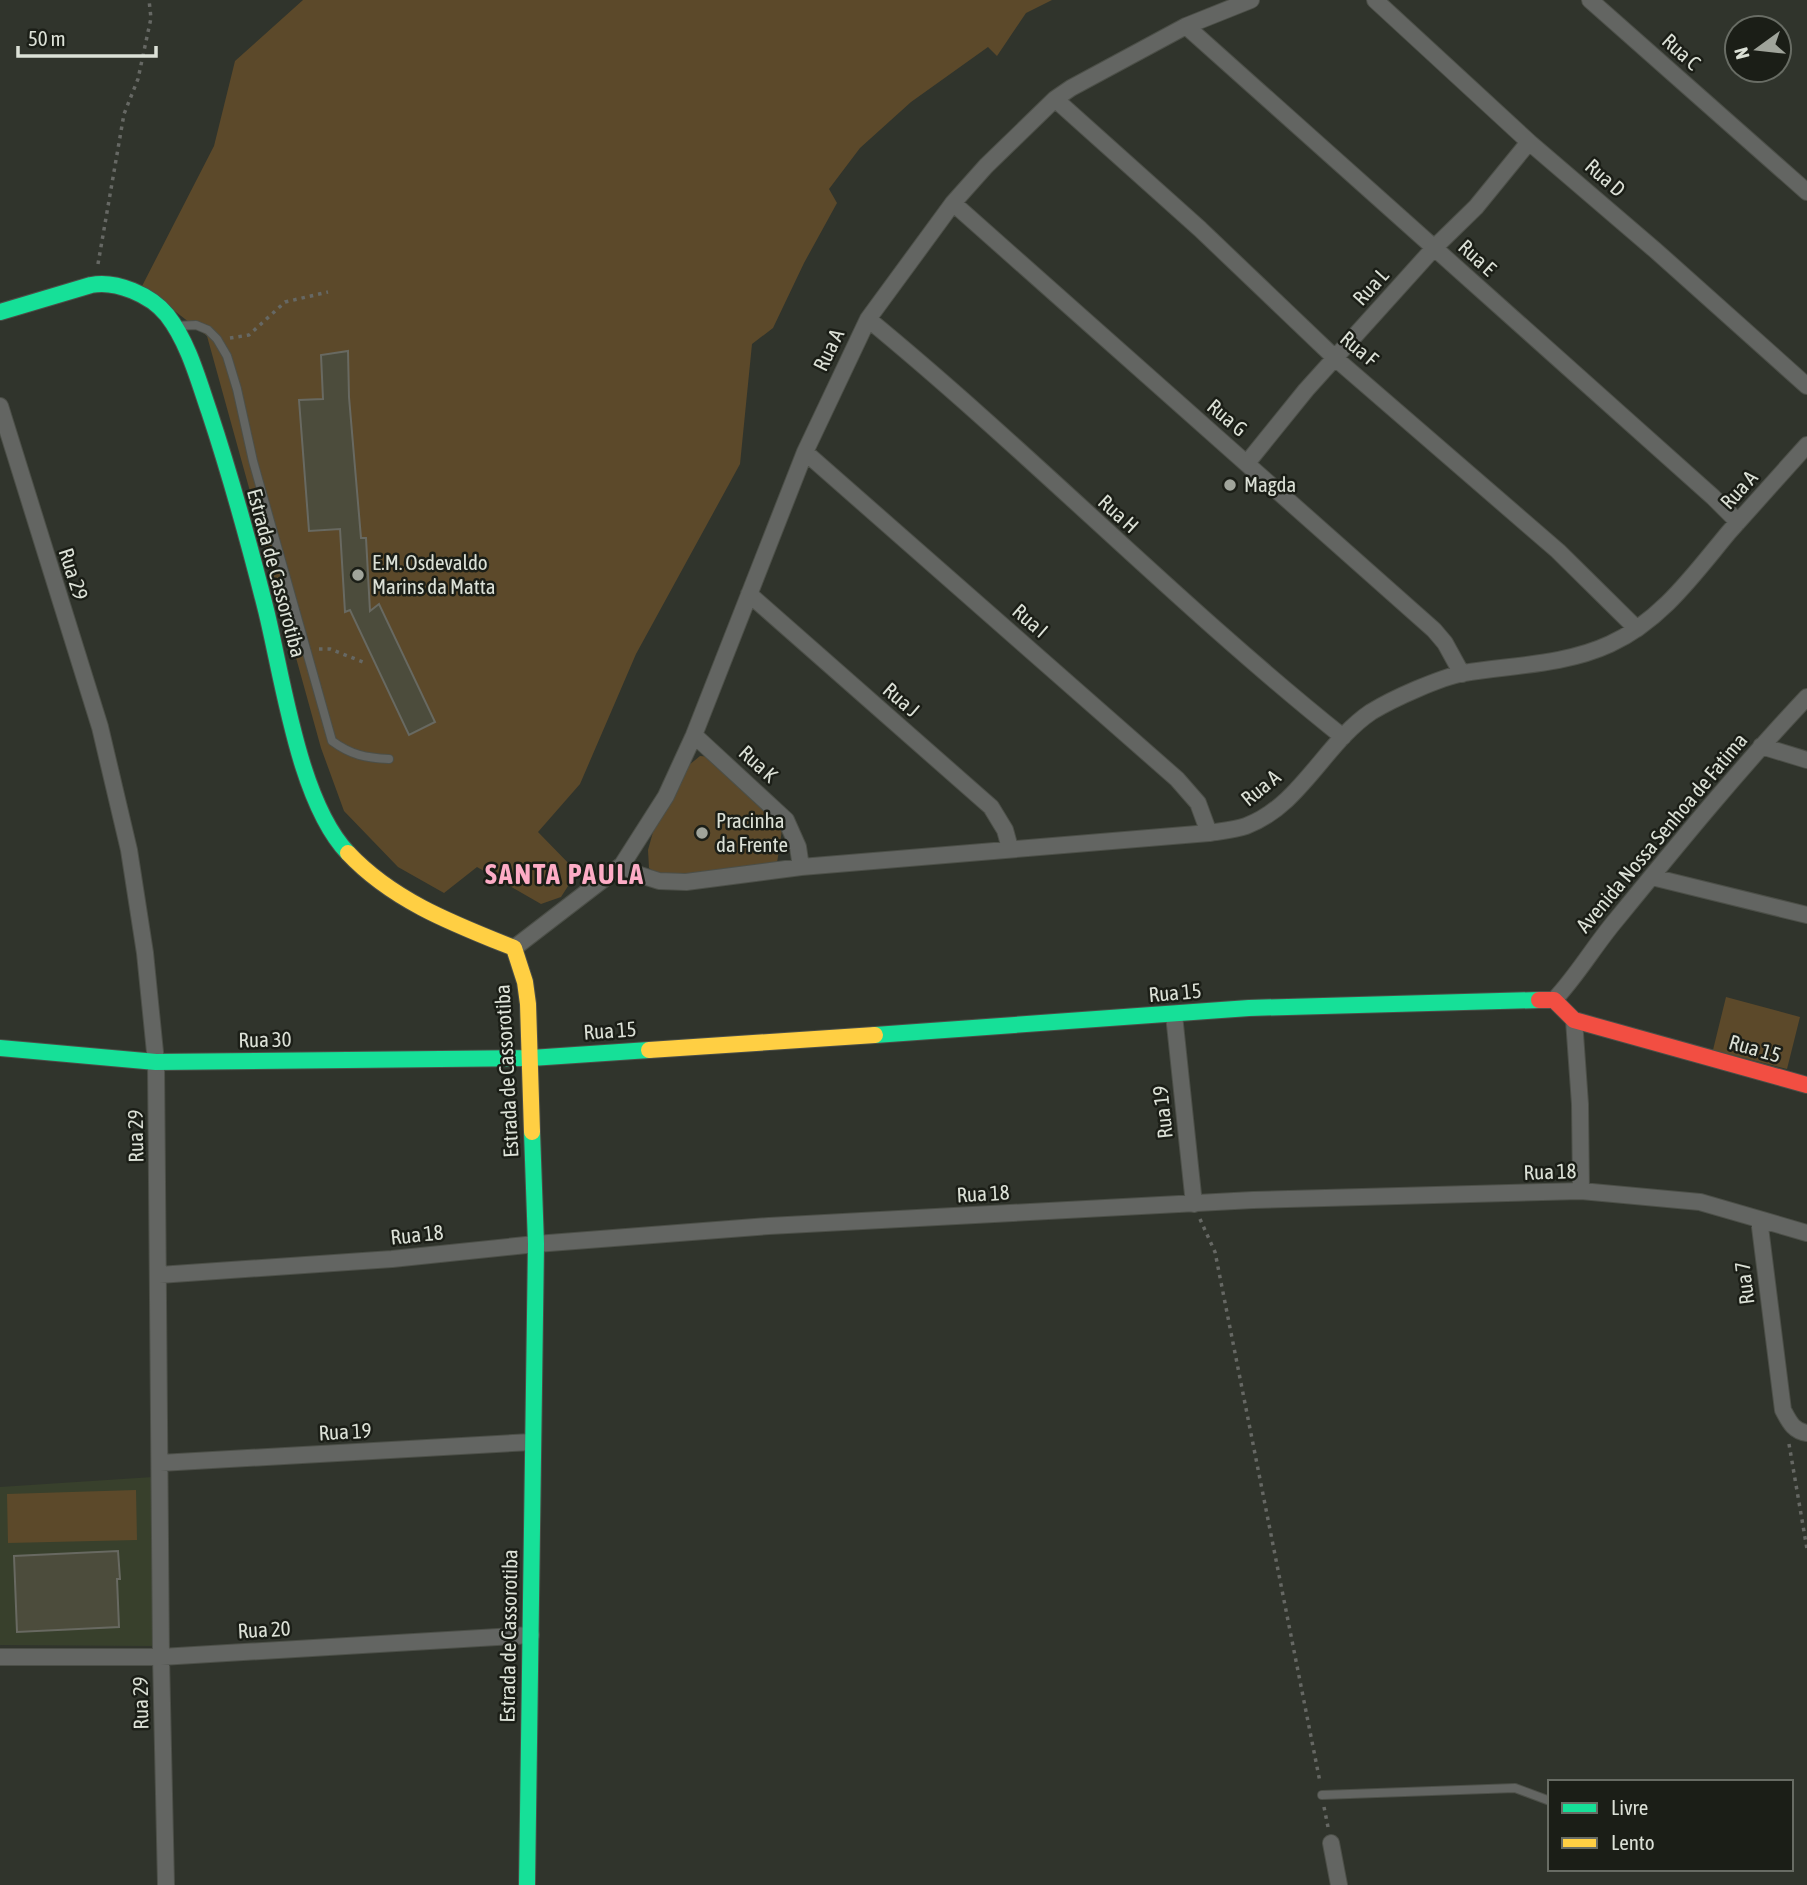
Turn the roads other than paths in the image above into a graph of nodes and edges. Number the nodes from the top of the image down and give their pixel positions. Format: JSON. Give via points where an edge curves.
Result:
{"nodes":[{"id":1,"x":1251,"y":0,"type":"edge"},
{"id":2,"x":1375,"y":0,"type":"edge"},
{"id":3,"x":1590,"y":0,"type":"edge"},
{"id":4,"x":1186,"y":26,"type":"junction"},
{"id":5,"x":1055,"y":99,"type":"junction"},
{"id":6,"x":1529,"y":142,"type":"junction"},
{"id":7,"x":1807,"y":192,"type":"edge"},
{"id":8,"x":953,"y":203,"type":"junction"},
{"id":9,"x":1434,"y":248,"type":"junction"},
{"id":10,"x":0,"y":312,"type":"edge"},
{"id":11,"x":867,"y":319,"type":"junction"},
{"id":12,"x":173,"y":326,"type":"junction"},
{"id":13,"x":1335,"y":358,"type":"junction"},
{"id":14,"x":1807,"y":386,"type":"edge"},
{"id":15,"x":0,"y":406,"type":"edge"},
{"id":16,"x":1807,"y":445,"type":"edge"},
{"id":17,"x":805,"y":452,"type":"junction"},
{"id":18,"x":1247,"y":463,"type":"junction"},
{"id":19,"x":1738,"y":522,"type":"junction"},
{"id":20,"x":749,"y":594,"type":"junction"},
{"id":21,"x":1637,"y":629,"type":"junction"},
{"id":22,"x":1462,"y":674,"type":"junction"},
{"id":23,"x":1807,"y":697,"type":"edge"},
{"id":24,"x":694,"y":735,"type":"junction"},
{"id":25,"x":1343,"y":737,"type":"junction"},
{"id":26,"x":1761,"y":746,"type":"junction"},
{"id":27,"x":389,"y":760,"type":"dead end"},
{"id":28,"x":1807,"y":760,"type":"edge"},
{"id":29,"x":1209,"y":833,"type":"junction"},
{"id":30,"x":1010,"y":848,"type":"junction"},
{"id":31,"x":622,"y":865,"type":"junction"},
{"id":32,"x":801,"y":867,"type":"junction"},
{"id":33,"x":1652,"y":877,"type":"junction"},
{"id":34,"x":1807,"y":915,"type":"edge"},
{"id":35,"x":514,"y":948,"type":"junction"},
{"id":36,"x":1554,"y":1000,"type":"junction"},
{"id":37,"x":1174,"y":1015,"type":"junction"},
{"id":38,"x":1574,"y":1020,"type":"junction"},
{"id":39,"x":0,"y":1048,"type":"edge"},
{"id":40,"x":531,"y":1058,"type":"junction"},
{"id":41,"x":156,"y":1062,"type":"junction"},
{"id":42,"x":1807,"y":1085,"type":"edge"},
{"id":43,"x":1581,"y":1191,"type":"junction"},
{"id":44,"x":1194,"y":1204,"type":"junction"},
{"id":45,"x":1759,"y":1219,"type":"junction"},
{"id":46,"x":1807,"y":1233,"type":"edge"},
{"id":47,"x":536,"y":1244,"type":"junction"},
{"id":48,"x":159,"y":1275,"type":"junction"},
{"id":49,"x":1807,"y":1433,"type":"edge"},
{"id":50,"x":532,"y":1442,"type":"junction"},
{"id":51,"x":160,"y":1463,"type":"junction"},
{"id":52,"x":531,"y":1635,"type":"junction"},
{"id":53,"x":0,"y":1657,"type":"edge"},
{"id":54,"x":161,"y":1657,"type":"junction"},
{"id":55,"x":1322,"y":1795,"type":"road end"},
{"id":56,"x":1548,"y":1800,"type":"edge"},
{"id":57,"x":1331,"y":1843,"type":"road end"},
{"id":58,"x":166,"y":1885,"type":"edge"},
{"id":59,"x":527,"y":1885,"type":"edge"},
{"id":60,"x":1339,"y":1885,"type":"edge"}],
"edges":[{"from":1,"to":4,"type":"street","name":"Rua A"},
{"from":2,"to":6,"type":"street","name":"Rua D"},
{"from":3,"to":7,"type":"street","name":"Rua C"},
{"from":4,"to":5,"type":"street","name":"Rua A"},
{"from":4,"to":9,"type":"street","name":"Rua E"},
{"from":5,"to":8,"type":"street","name":"Rua A"},
{"from":5,"to":13,"type":"street","name":"Rua F"},
{"from":6,"to":9,"type":"street","name":"Rua L","via":[[1476,207]]},
{"from":6,"to":14,"type":"street","name":"Rua D"},
{"from":8,"to":11,"type":"street","name":"Rua A"},
{"from":8,"to":18,"type":"street","name":"Rua G"},
{"from":9,"to":13,"type":"street","name":"Rua L"},
{"from":9,"to":19,"type":"street","name":"Rua E"},
{"from":10,"to":12,"type":"main road","name":"Estrada de Cassorotiba","via":[[97,284],[148,298],[163,309]]},
{"from":11,"to":17,"type":"street","name":"Rua A"},
{"from":11,"to":25,"type":"street","name":"Rua H","via":[[929,369],[1268,677]]},
{"from":12,"to":27,"type":"lane","via":[[196,325],[208,330],[227,356],[332,741],[361,758]]},
{"from":12,"to":35,"type":"main road","name":"Estrada de Cassorotiba","via":[[214,428],[317,803],[342,846],[373,877],[425,910]]},
{"from":13,"to":18,"type":"street","name":"Rua L"},
{"from":13,"to":21,"type":"street","name":"Rua F","via":[[1558,551]]},
{"from":15,"to":41,"type":"street","name":"Rua 29","via":[[100,727],[129,850]]},
{"from":16,"to":19,"type":"street","name":"Rua A"},
{"from":17,"to":20,"type":"street","name":"Rua A"},
{"from":17,"to":29,"type":"street","name":"Rua I","via":[[1189,790]]},
{"from":18,"to":22,"type":"street","name":"Rua G","via":[[1434,630]]},
{"from":19,"to":21,"type":"street","name":"Rua A","via":[[1668,604]]},
{"from":20,"to":24,"type":"street","name":"Rua A"},
{"from":20,"to":30,"type":"street","name":"Rua J","via":[[991,807]]},
{"from":21,"to":22,"type":"street","name":"Rua A","via":[[1586,653]]},
{"from":22,"to":25,"type":"street","name":"Rua A","via":[[1408,693],[1371,713]]},
{"from":23,"to":26,"type":"street","name":"Avenida Nossa Senhoa de Fatima"},
{"from":24,"to":31,"type":"street","name":"Rua A","via":[[666,796]]},
{"from":24,"to":32,"type":"street","name":"Rua K","via":[[786,820]]},
{"from":25,"to":29,"type":"street","name":"Rua A","via":[[1265,816],[1245,827]]},
{"from":26,"to":28,"type":"street"},
{"from":26,"to":33,"type":"street","name":"Avenida Nossa Senhoa de Fatima"},
{"from":29,"to":30,"type":"street","name":"Rua A"},
{"from":30,"to":32,"type":"street","name":"Rua A"},
{"from":31,"to":32,"type":"street","name":"Rua A","via":[[659,881],[686,882]]},
{"from":31,"to":35,"type":"street","name":"Rua A"},
{"from":33,"to":34,"type":"street"},
{"from":33,"to":36,"type":"street","name":"Avenida Nossa Senhoa de Fatima"},
{"from":35,"to":40,"type":"main road","name":"Estrada de Cassorotiba","via":[[525,982]]},
{"from":36,"to":37,"type":"main road","name":"Rua 15","via":[[1249,1008]]},
{"from":36,"to":38,"type":"main road","name":"Rua 15"},
{"from":37,"to":40,"type":"main road","name":"Rua 15"},
{"from":37,"to":44,"type":"street","name":"Rua 19"},
{"from":38,"to":42,"type":"main road","name":"Rua 15"},
{"from":38,"to":43,"type":"street"},
{"from":39,"to":41,"type":"main road","name":"Rua 30"},
{"from":40,"to":41,"type":"main road","name":"Rua 30"},
{"from":40,"to":47,"type":"main road","name":"Estrada de Cassorotiba"},
{"from":41,"to":48,"type":"street","name":"Rua 29"},
{"from":43,"to":44,"type":"street","name":"Rua 18"},
{"from":43,"to":45,"type":"street","name":"Rua 18","via":[[1700,1202]]},
{"from":44,"to":47,"type":"street","name":"Rua 18","via":[[769,1226]]},
{"from":45,"to":46,"type":"street","name":"Rua 18"},
{"from":45,"to":49,"type":"street","name":"Rua 7","via":[[1783,1410],[1790,1424]]},
{"from":47,"to":48,"type":"street","name":"Rua 18"},
{"from":47,"to":50,"type":"main road","name":"Estrada de Cassorotiba"},
{"from":48,"to":51,"type":"street","name":"Rua 29"},
{"from":50,"to":51,"type":"street","name":"Rua 19"},
{"from":50,"to":52,"type":"main road","name":"Estrada de Cassorotiba"},
{"from":51,"to":54,"type":"street","name":"Rua 29"},
{"from":52,"to":54,"type":"street","name":"Rua 20"},
{"from":52,"to":59,"type":"main road","name":"Estrada de Cassorotiba"},
{"from":53,"to":54,"type":"street","name":"Rua 20"},
{"from":54,"to":58,"type":"street","name":"Rua 29"},
{"from":55,"to":56,"type":"lane","via":[[1516,1788]]},
{"from":57,"to":60,"type":"street"}]}
